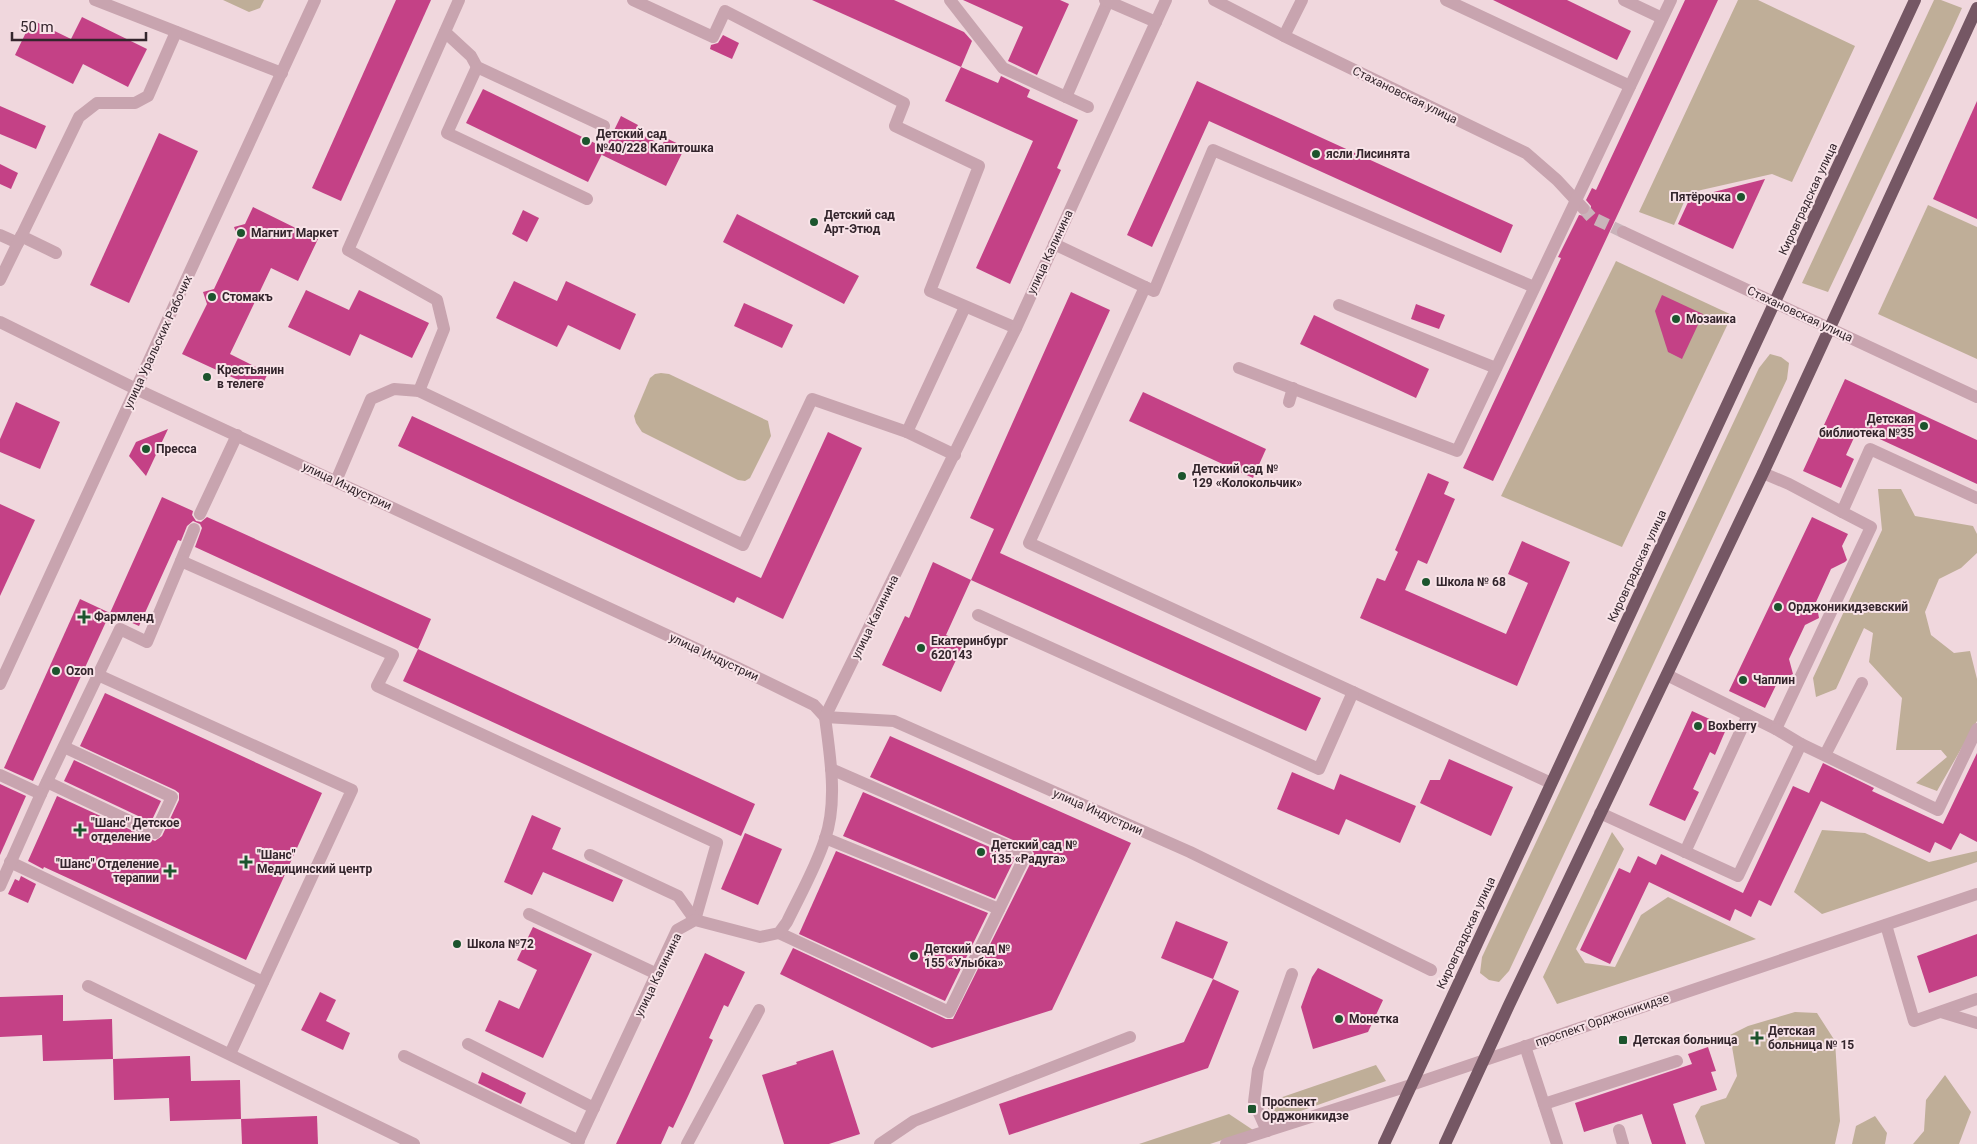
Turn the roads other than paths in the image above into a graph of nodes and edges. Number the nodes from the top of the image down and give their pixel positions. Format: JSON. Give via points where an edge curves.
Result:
{"nodes":[{"id":1,"x":95,"y":0,"type":"edge"},
{"id":2,"x":315,"y":0,"type":"edge"},
{"id":3,"x":459,"y":0,"type":"edge"},
{"id":4,"x":633,"y":0,"type":"edge"},
{"id":5,"x":950,"y":0,"type":"edge"},
{"id":6,"x":1166,"y":0,"type":"edge"},
{"id":7,"x":1214,"y":0,"type":"edge"},
{"id":8,"x":1302,"y":0,"type":"edge"},
{"id":9,"x":1446,"y":0,"type":"edge"},
{"id":10,"x":1624,"y":0,"type":"edge"},
{"id":11,"x":1671,"y":0,"type":"edge"},
{"id":12,"x":1916,"y":0,"type":"edge"},
{"id":13,"x":1106,"y":1,"type":"edge"},
{"id":14,"x":1977,"y":8,"type":"edge"},
{"id":15,"x":1662,"y":18,"type":"junction"},
{"id":16,"x":1156,"y":22,"type":"junction"},
{"id":17,"x":176,"y":32,"type":"junction"},
{"id":18,"x":445,"y":32,"type":"junction"},
{"id":19,"x":1284,"y":36,"type":"junction"},
{"id":20,"x":477,"y":67,"type":"junction"},
{"id":21,"x":282,"y":73,"type":"junction"},
{"id":22,"x":1630,"y":86,"type":"junction"},
{"id":23,"x":1066,"y":97,"type":"junction"},
{"id":24,"x":1088,"y":107,"type":"dead end"},
{"id":25,"x":604,"y":126,"type":"dead end"},
{"id":26,"x":587,"y":199,"type":"dead end"},
{"id":27,"x":1579,"y":204,"type":"junction"},
{"id":28,"x":1623,"y":232,"type":"tunnel mouth"},
{"id":29,"x":0,"y":235,"type":"edge"},
{"id":30,"x":20,"y":240,"type":"junction"},
{"id":31,"x":1054,"y":244,"type":"junction"},
{"id":32,"x":56,"y":253,"type":"dead end"},
{"id":33,"x":0,"y":280,"type":"edge"},
{"id":34,"x":1145,"y":287,"type":"junction"},
{"id":35,"x":1534,"y":287,"type":"junction"},
{"id":36,"x":1775,"y":302,"type":"junction"},
{"id":37,"x":1339,"y":305,"type":"dead end"},
{"id":38,"x":965,"y":307,"type":"junction"},
{"id":39,"x":0,"y":322,"type":"edge"},
{"id":40,"x":1016,"y":328,"type":"junction"},
{"id":41,"x":1830,"y":329,"type":"junction"},
{"id":42,"x":1239,"y":368,"type":"dead end"},
{"id":43,"x":1496,"y":368,"type":"junction"},
{"id":44,"x":1293,"y":388,"type":"junction"},
{"id":45,"x":136,"y":389,"type":"junction"},
{"id":46,"x":419,"y":391,"type":"junction"},
{"id":47,"x":1977,"y":397,"type":"edge"},
{"id":48,"x":1289,"y":402,"type":"dead end"},
{"id":49,"x":907,"y":432,"type":"junction"},
{"id":50,"x":237,"y":435,"type":"junction"},
{"id":51,"x":955,"y":455,"type":"junction"},
{"id":52,"x":1763,"y":473,"type":"junction"},
{"id":53,"x":336,"y":481,"type":"junction"},
{"id":54,"x":1977,"y":498,"type":"edge"},
{"id":55,"x":1842,"y":512,"type":"junction"},
{"id":56,"x":200,"y":514,"type":"dead end"},
{"id":57,"x":194,"y":529,"type":"dead end"},
{"id":58,"x":181,"y":561,"type":"junction"},
{"id":59,"x":978,"y":615,"type":"dead end"},
{"id":60,"x":98,"y":675,"type":"junction"},
{"id":61,"x":1667,"y":675,"type":"junction"},
{"id":62,"x":1862,"y":683,"type":"dead end"},
{"id":63,"x":0,"y":684,"type":"edge"},
{"id":64,"x":1352,"y":692,"type":"junction"},
{"id":65,"x":1748,"y":715,"type":"junction"},
{"id":66,"x":825,"y":717,"type":"junction"},
{"id":67,"x":1776,"y":729,"type":"junction"},
{"id":68,"x":1977,"y":729,"type":"edge"},
{"id":69,"x":1801,"y":744,"type":"junction"},
{"id":70,"x":64,"y":747,"type":"junction"},
{"id":71,"x":1825,"y":755,"type":"junction"},
{"id":72,"x":831,"y":769,"type":"junction"},
{"id":73,"x":0,"y":775,"type":"edge"},
{"id":74,"x":1551,"y":784,"type":"junction"},
{"id":75,"x":44,"y":788,"type":"junction"},
{"id":76,"x":1600,"y":813,"type":"junction"},
{"id":77,"x":826,"y":838,"type":"junction"},
{"id":78,"x":1685,"y":852,"type":"junction"},
{"id":79,"x":590,"y":855,"type":"dead end"},
{"id":80,"x":10,"y":862,"type":"junction"},
{"id":81,"x":0,"y":886,"type":"edge"},
{"id":82,"x":1977,"y":894,"type":"edge"},
{"id":83,"x":999,"y":909,"type":"junction"},
{"id":84,"x":528,"y":914,"type":"dead end"},
{"id":85,"x":696,"y":920,"type":"junction"},
{"id":86,"x":1886,"y":924,"type":"junction"},
{"id":87,"x":779,"y":933,"type":"junction"},
{"id":88,"x":1432,"y":970,"type":"dead end"},
{"id":89,"x":657,"y":974,"type":"junction"},
{"id":90,"x":1292,"y":974,"type":"dead end"},
{"id":91,"x":263,"y":982,"type":"junction"},
{"id":92,"x":88,"y":986,"type":"dead end"},
{"id":93,"x":1977,"y":999,"type":"edge"},
{"id":94,"x":759,"y":1010,"type":"dead end"},
{"id":95,"x":1941,"y":1012,"type":"junction"},
{"id":96,"x":1977,"y":1023,"type":"edge"},
{"id":97,"x":1130,"y":1037,"type":"dead end"},
{"id":98,"x":468,"y":1044,"type":"dead end"},
{"id":99,"x":1525,"y":1046,"type":"junction"},
{"id":100,"x":230,"y":1054,"type":"junction"},
{"id":101,"x":404,"y":1056,"type":"dead end"},
{"id":102,"x":1484,"y":1060,"type":"junction"},
{"id":103,"x":1677,"y":1061,"type":"dead end"},
{"id":104,"x":1411,"y":1085,"type":"junction"},
{"id":105,"x":1544,"y":1104,"type":"junction"},
{"id":106,"x":594,"y":1108,"type":"junction"},
{"id":107,"x":1619,"y":1130,"type":"dead end"},
{"id":108,"x":1267,"y":1131,"type":"junction"},
{"id":109,"x":578,"y":1142,"type":"edge"},
{"id":110,"x":414,"y":1144,"type":"edge"},
{"id":111,"x":687,"y":1144,"type":"edge"},
{"id":112,"x":880,"y":1144,"type":"edge"},
{"id":113,"x":1226,"y":1144,"type":"edge"},
{"id":114,"x":1384,"y":1144,"type":"edge"},
{"id":115,"x":1445,"y":1144,"type":"edge"},
{"id":116,"x":1557,"y":1144,"type":"edge"},
{"id":117,"x":1623,"y":1144,"type":"edge"}],
"edges":[{"from":1,"to":17,"type":"street"},
{"from":2,"to":21,"type":"street","name":"улица Уральских Рабочих"},
{"from":3,"to":18,"type":"street"},
{"from":4,"to":38,"type":"street","via":[[713,37],[725,10],[904,103],[894,126],[980,166],[930,291]]},
{"from":5,"to":23,"type":"street","via":[[1003,68]]},
{"from":6,"to":16,"type":"street","name":"улица Калинина"},
{"from":7,"to":19,"type":"street","name":"Стахановская улица"},
{"from":8,"to":19,"type":"street"},
{"from":9,"to":22,"type":"street"},
{"from":10,"to":15,"type":"street"},
{"from":11,"to":15,"type":"street"},
{"from":12,"to":36,"type":"main road","name":"Кировградская улица"},
{"from":13,"to":16,"type":"street"},
{"from":13,"to":23,"type":"street"},
{"from":14,"to":41,"type":"main road"},
{"from":15,"to":22,"type":"street"},
{"from":16,"to":31,"type":"street","name":"улица Калинина"},
{"from":17,"to":21,"type":"street"},
{"from":17,"to":30,"type":"street","via":[[148,96],[135,103],[97,103],[79,117]]},
{"from":18,"to":20,"type":"street","via":[[471,56]]},
{"from":18,"to":46,"type":"street","via":[[348,250],[438,300],[444,329]]},
{"from":19,"to":27,"type":"street","name":"Стахановская улица","via":[[1526,153]]},
{"from":20,"to":25,"type":"street"},
{"from":20,"to":26,"type":"street","via":[[448,133]]},
{"from":21,"to":45,"type":"street","name":"улица Уральских Рабочих"},
{"from":22,"to":27,"type":"street"},
{"from":23,"to":24,"type":"street"},
{"from":27,"to":35,"type":"street"},
{"from":28,"to":36,"type":"street","name":"Стахановская улица"},
{"from":29,"to":30,"type":"street"},
{"from":30,"to":32,"type":"street"},
{"from":30,"to":33,"type":"street"},
{"from":31,"to":34,"type":"street"},
{"from":31,"to":40,"type":"street","name":"улица Калинина"},
{"from":34,"to":35,"type":"street","via":[[1154,291],[1213,150]]},
{"from":34,"to":64,"type":"street","via":[[1029,543]]},
{"from":35,"to":43,"type":"street"},
{"from":36,"to":41,"type":"street","name":"Стахановская улица"},
{"from":36,"to":74,"type":"main road","name":"Кировградская улица"},
{"from":37,"to":43,"type":"street"},
{"from":38,"to":40,"type":"street"},
{"from":38,"to":49,"type":"street"},
{"from":39,"to":45,"type":"street","name":"улица Индустрии"},
{"from":40,"to":51,"type":"street","name":"улица Калинина"},
{"from":41,"to":47,"type":"street","name":"Стахановская улица"},
{"from":41,"to":52,"type":"main road"},
{"from":42,"to":44,"type":"street"},
{"from":43,"to":44,"type":"street","via":[[1456,450]]},
{"from":44,"to":48,"type":"street"},
{"from":45,"to":50,"type":"street","name":"улица Индустрии"},
{"from":45,"to":63,"type":"street","name":"улица Уральских Рабочих"},
{"from":46,"to":49,"type":"street","via":[[743,545],[812,399]]},
{"from":46,"to":53,"type":"street","via":[[394,389],[371,398]]},
{"from":49,"to":51,"type":"street"},
{"from":50,"to":53,"type":"street","name":"улица Индустрии"},
{"from":50,"to":56,"type":"street"},
{"from":51,"to":66,"type":"street","name":"улица Калинина"},
{"from":52,"to":55,"type":"street"},
{"from":52,"to":61,"type":"main road"},
{"from":53,"to":66,"type":"street","name":"улица Индустрии","via":[[806,700]]},
{"from":54,"to":55,"type":"street","via":[[1870,449]]},
{"from":55,"to":67,"type":"street","via":[[1871,527]]},
{"from":57,"to":58,"type":"street"},
{"from":58,"to":60,"type":"street","via":[[148,642],[120,629]]},
{"from":58,"to":85,"type":"street","via":[[393,655],[377,686],[717,843]]},
{"from":59,"to":64,"type":"street","via":[[1319,769]]},
{"from":60,"to":70,"type":"street"},
{"from":60,"to":91,"type":"street","via":[[352,790]]},
{"from":61,"to":65,"type":"street"},
{"from":61,"to":76,"type":"main road"},
{"from":62,"to":71,"type":"street"},
{"from":64,"to":74,"type":"street"},
{"from":65,"to":67,"type":"street"},
{"from":65,"to":78,"type":"street"},
{"from":66,"to":72,"type":"street"},
{"from":66,"to":88,"type":"street","name":"улица Индустрии","via":[[894,721],[1190,852]]},
{"from":67,"to":69,"type":"street"},
{"from":68,"to":71,"type":"street","via":[[1938,810]]},
{"from":69,"to":71,"type":"street"},
{"from":69,"to":78,"type":"street","via":[[1738,876]]},
{"from":70,"to":75,"type":"street"},
{"from":70,"to":75,"type":"street","via":[[172,797],[155,833]]},
{"from":72,"to":77,"type":"street","via":[[831,805]]},
{"from":72,"to":83,"type":"street","via":[[1026,854]]},
{"from":73,"to":75,"type":"street"},
{"from":74,"to":104,"type":"main road","name":"Кировградская улица"},
{"from":75,"to":80,"type":"street"},
{"from":76,"to":78,"type":"street"},
{"from":76,"to":102,"type":"main road"},
{"from":77,"to":83,"type":"street"},
{"from":77,"to":87,"type":"street"},
{"from":79,"to":85,"type":"street","via":[[678,896]]},
{"from":80,"to":81,"type":"street"},
{"from":80,"to":91,"type":"street"},
{"from":82,"to":86,"type":"street","name":"проспект Орджоникидзе"},
{"from":83,"to":87,"type":"street","via":[[948,1012]]},
{"from":84,"to":89,"type":"street"},
{"from":85,"to":87,"type":"street","via":[[760,937]]},
{"from":85,"to":89,"type":"street","name":"улица Калинина","via":[[677,930]]},
{"from":86,"to":95,"type":"street","via":[[1914,1020]]},
{"from":86,"to":99,"type":"street","name":"проспект Орджоникидзе"},
{"from":89,"to":106,"type":"street","name":"улица Калинина"},
{"from":90,"to":108,"type":"street","via":[[1258,1070],[1254,1102]]},
{"from":91,"to":100,"type":"street"},
{"from":92,"to":100,"type":"street"},
{"from":93,"to":95,"type":"street"},
{"from":94,"to":111,"type":"street"},
{"from":95,"to":96,"type":"street"},
{"from":97,"to":112,"type":"street","via":[[914,1121]]},
{"from":98,"to":106,"type":"street"},
{"from":99,"to":102,"type":"street","name":"проспект Орджоникидзе"},
{"from":99,"to":105,"type":"street"},
{"from":100,"to":110,"type":"street"},
{"from":101,"to":109,"type":"street"},
{"from":102,"to":104,"type":"street","name":"проспект Орджоникидзе"},
{"from":102,"to":115,"type":"main road"},
{"from":103,"to":105,"type":"street"},
{"from":104,"to":108,"type":"street","name":"проспект Орджоникидзе"},
{"from":104,"to":114,"type":"main road","name":"Кировградская улица"},
{"from":105,"to":116,"type":"street"},
{"from":106,"to":109,"type":"street","name":"улица Калинина"},
{"from":107,"to":117,"type":"street"},
{"from":108,"to":113,"type":"street","name":"проспект Орджоникидзе"}]}
